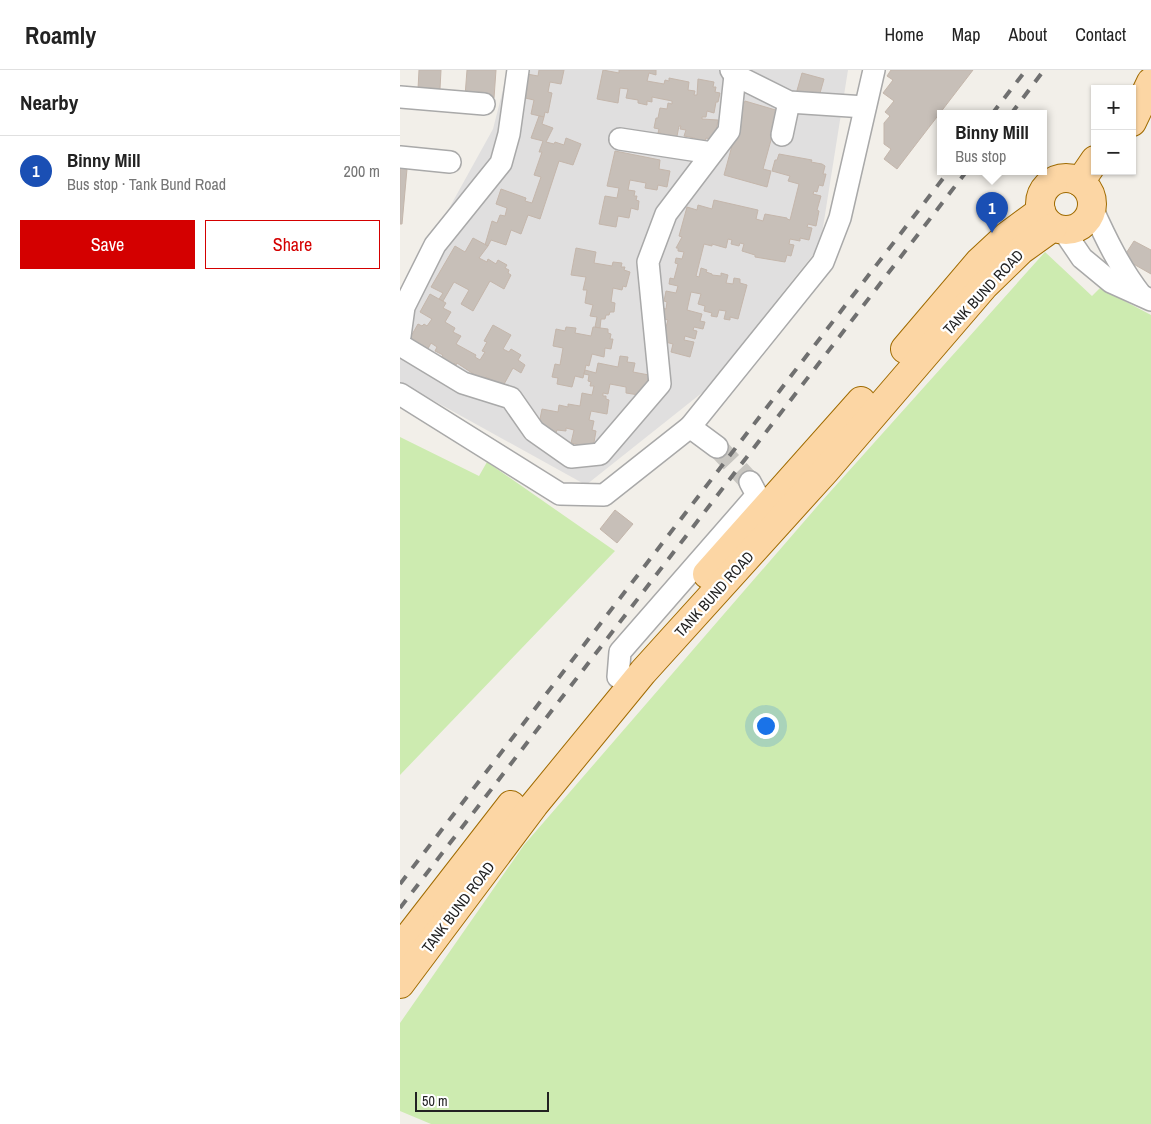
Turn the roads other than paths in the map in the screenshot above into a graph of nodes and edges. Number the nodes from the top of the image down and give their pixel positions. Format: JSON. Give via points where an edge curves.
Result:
{"nodes":[{"id":1,"x":518,"y":70,"type":"edge"},
{"id":2,"x":874,"y":70,"type":"edge"},
{"id":3,"x":1145,"y":70,"type":"edge"},
{"id":4,"x":733,"y":72,"type":"edge"},
{"id":5,"x":1151,"y":82,"type":"edge"},
{"id":6,"x":1136,"y":89,"type":"edge"},
{"id":7,"x":400,"y":97,"type":"edge"},
{"id":8,"x":788,"y":102,"type":"junction"},
{"id":9,"x":484,"y":104,"type":"dead end"},
{"id":10,"x":865,"y":107,"type":"junction"},
{"id":11,"x":1136,"y":114,"type":"edge"},
{"id":12,"x":782,"y":135,"type":"dead end"},
{"id":13,"x":620,"y":139,"type":"dead end"},
{"id":14,"x":712,"y":153,"type":"junction"},
{"id":15,"x":400,"y":157,"type":"edge"},
{"id":16,"x":450,"y":162,"type":"dead end"},
{"id":17,"x":1092,"y":175,"type":"edge"},
{"id":18,"x":1090,"y":188,"type":"edge"},
{"id":19,"x":1052,"y":223,"type":"junction"},
{"id":20,"x":1146,"y":298,"type":"edge"},
{"id":21,"x":400,"y":336,"type":"edge"},
{"id":22,"x":400,"y":345,"type":"edge"},
{"id":23,"x":400,"y":394,"type":"edge"},
{"id":24,"x":690,"y":427,"type":"junction"},
{"id":25,"x":717,"y":447,"type":"tunnel mouth"},
{"id":26,"x":750,"y":482,"type":"tunnel mouth"},
{"id":27,"x":618,"y":677,"type":"junction"},
{"id":28,"x":400,"y":948,"type":"edge"},
{"id":29,"x":400,"y":984,"type":"edge"}],
"edges":[{"from":1,"to":21,"type":"street","via":[[509,134],[501,164],[435,245],[404,307]]},
{"from":2,"to":10,"type":"street"},
{"from":3,"to":6,"type":"main road"},
{"from":4,"to":8,"type":"street"},
{"from":4,"to":14,"type":"street","via":[[729,131]]},
{"from":5,"to":11,"type":"main road"},
{"from":7,"to":9,"type":"street"},
{"from":8,"to":10,"type":"street"},
{"from":8,"to":12,"type":"street"},
{"from":10,"to":24,"type":"street","via":[[840,218],[823,262]]},
{"from":13,"to":14,"type":"street"},
{"from":14,"to":22,"type":"street","via":[[666,214],[648,262],[660,384],[600,454],[571,457],[534,431],[511,398],[463,383]]},
{"from":15,"to":16,"type":"street"},
{"from":17,"to":18,"type":"main road"},
{"from":18,"to":19,"type":"main road","via":[[1089,218],[1082,225],[1073,229]]},
{"from":18,"to":19,"type":"main road","via":[[1070,179],[1050,184],[1040,201]]},
{"from":18,"to":20,"type":"street","via":[[1111,249],[1128,278]]},
{"from":19,"to":20,"type":"street","via":[[1082,258],[1111,282]]},
{"from":19,"to":27,"type":"main road","name":"TANK BUND ROAD","via":[[1007,236],[978,262],[879,381]]},
{"from":19,"to":29,"type":"main road","name":"TANK BUND ROAD","via":[[984,286],[825,471],[643,672],[534,805]]},
{"from":23,"to":24,"type":"street","via":[[560,494],[604,495]]},
{"from":24,"to":25,"type":"street"},
{"from":26,"to":27,"type":"street","via":[[757,495],[620,652]]},
{"from":27,"to":28,"type":"main road","name":"TANK BUND ROAD","via":[[554,752]]}]}
